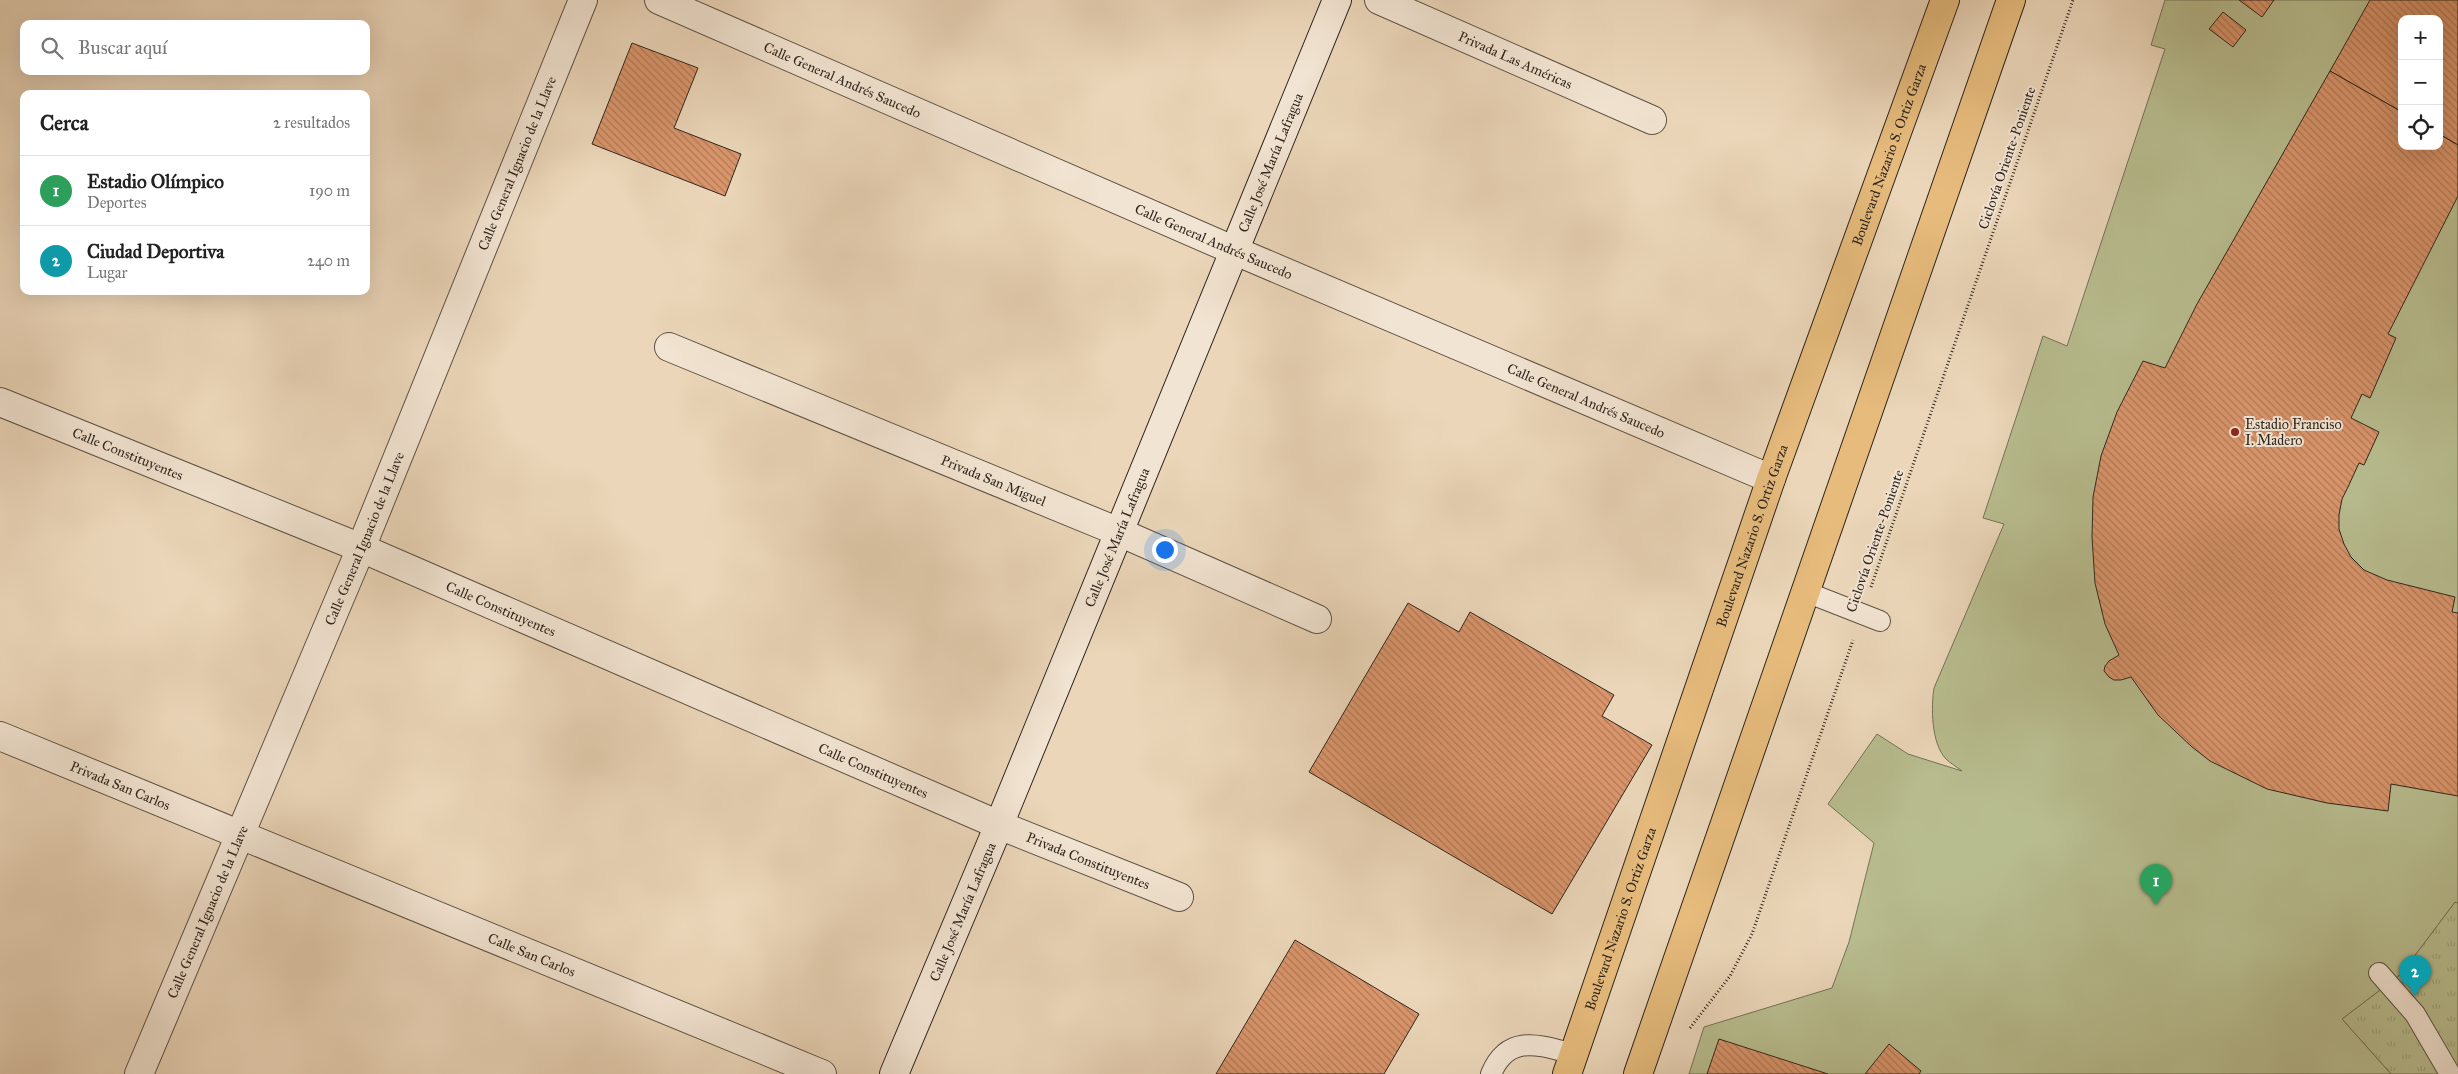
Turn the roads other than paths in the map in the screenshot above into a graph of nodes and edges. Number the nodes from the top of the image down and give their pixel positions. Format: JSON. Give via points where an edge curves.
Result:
{"nodes":[{"id":1,"x":584,"y":0,"type":"edge"},
{"id":2,"x":659,"y":0,"type":"edge"},
{"id":3,"x":1337,"y":0,"type":"edge"},
{"id":4,"x":1379,"y":0,"type":"edge"},
{"id":5,"x":1945,"y":0,"type":"edge"},
{"id":6,"x":2011,"y":0,"type":"edge"},
{"id":7,"x":1652,"y":120,"type":"dead end"},
{"id":8,"x":1233,"y":250,"type":"junction"},
{"id":9,"x":669,"y":347,"type":"dead end"},
{"id":10,"x":0,"y":402,"type":"edge"},
{"id":11,"x":1771,"y":479,"type":"junction"},
{"id":12,"x":1119,"y":532,"type":"junction"},
{"id":13,"x":361,"y":548,"type":"junction"},
{"id":14,"x":1806,"y":592,"type":"junction"},
{"id":15,"x":1871,"y":618,"type":"road end"},
{"id":16,"x":1317,"y":619,"type":"dead end"},
{"id":17,"x":0,"y":736,"type":"edge"},
{"id":18,"x":999,"y":824,"type":"junction"},
{"id":19,"x":242,"y":834,"type":"junction"},
{"id":20,"x":1179,"y":897,"type":"dead end"},
{"id":21,"x":2378,"y":972,"type":"dead end"},
{"id":22,"x":1571,"y":1064,"type":"edge"},
{"id":23,"x":139,"y":1074,"type":"edge"},
{"id":24,"x":822,"y":1074,"type":"edge"},
{"id":25,"x":894,"y":1074,"type":"edge"},
{"id":26,"x":1491,"y":1074,"type":"edge"},
{"id":27,"x":1638,"y":1074,"type":"edge"},
{"id":28,"x":2450,"y":1074,"type":"edge"}],
"edges":[{"from":1,"to":13,"type":"street","name":"Calle General Ignacio de la Llave"},
{"from":2,"to":8,"type":"street","name":"Calle General Andrés Saucedo"},
{"from":3,"to":8,"type":"street","name":"Calle José María Lafragua"},
{"from":4,"to":7,"type":"street","name":"Privada Las Américas"},
{"from":5,"to":11,"type":"main road","name":"Boulevard Nazario S. Ortiz Garza"},
{"from":6,"to":14,"type":"main road"},
{"from":8,"to":11,"type":"street","name":"Calle General Andrés Saucedo"},
{"from":8,"to":12,"type":"street","name":"Calle José María Lafragua"},
{"from":9,"to":12,"type":"street","name":"Privada San Miguel"},
{"from":10,"to":13,"type":"street","name":"Calle Constituyentes"},
{"from":11,"to":22,"type":"main road","name":"Boulevard Nazario S. Ortiz Garza"},
{"from":12,"to":16,"type":"street","name":"Privada San Miguel"},
{"from":12,"to":18,"type":"street","name":"Calle José María Lafragua"},
{"from":13,"to":18,"type":"street","name":"Calle Constituyentes"},
{"from":13,"to":19,"type":"street","name":"Calle General Ignacio de la Llave"},
{"from":14,"to":15,"type":"lane"},
{"from":14,"to":27,"type":"main road"},
{"from":17,"to":19,"type":"street","name":"Privada San Carlos"},
{"from":18,"to":20,"type":"street","name":"Privada Constituyentes"},
{"from":18,"to":25,"type":"street","name":"Calle José María Lafragua"},
{"from":19,"to":23,"type":"street","name":"Calle General Ignacio de la Llave"},
{"from":19,"to":24,"type":"street","name":"Calle San Carlos"},
{"from":21,"to":28,"type":"lane","via":[[2415,1014]]},
{"from":22,"to":26,"type":"lane","via":[[1526,1044],[1507,1050]]}]}
